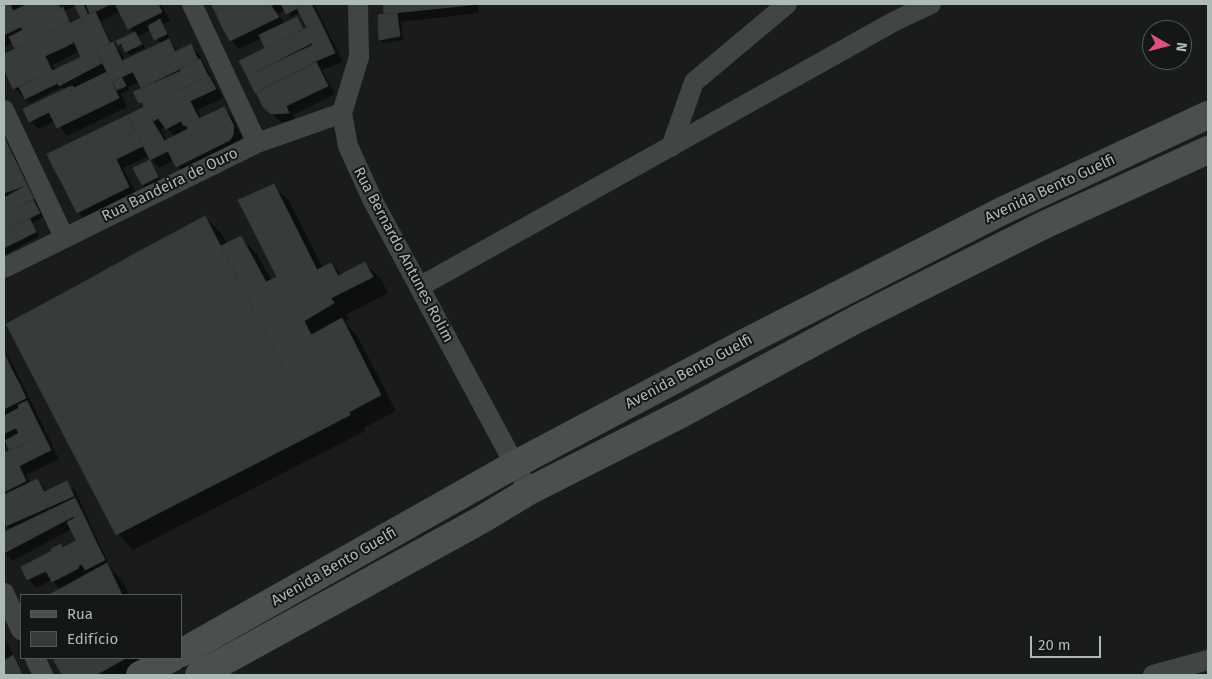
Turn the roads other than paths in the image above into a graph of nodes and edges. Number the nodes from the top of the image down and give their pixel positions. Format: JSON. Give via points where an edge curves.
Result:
{"nodes":[{"id":1,"x":192,"y":4,"type":"edge"},
{"id":2,"x":358,"y":4,"type":"edge"},
{"id":3,"x":787,"y":4,"type":"edge"},
{"id":4,"x":931,"y":4,"type":"edge"},
{"id":5,"x":4,"y":110,"type":"edge"},
{"id":6,"x":342,"y":113,"type":"junction"},
{"id":7,"x":1208,"y":115,"type":"edge"},
{"id":8,"x":257,"y":143,"type":"junction"},
{"id":9,"x":671,"y":147,"type":"junction"},
{"id":10,"x":1208,"y":150,"type":"edge"},
{"id":11,"x":64,"y":237,"type":"junction"},
{"id":12,"x":4,"y":268,"type":"edge"},
{"id":13,"x":420,"y":287,"type":"junction"},
{"id":14,"x":514,"y":465,"type":"junction"},
{"id":15,"x":529,"y":491,"type":"junction"},
{"id":16,"x":4,"y":593,"type":"edge"},
{"id":17,"x":20,"y":628,"type":"edge"},
{"id":18,"x":182,"y":652,"type":"edge"},
{"id":19,"x":35,"y":659,"type":"edge"},
{"id":20,"x":170,"y":659,"type":"edge"},
{"id":21,"x":1208,"y":660,"type":"edge"},
{"id":22,"x":43,"y":675,"type":"edge"},
{"id":23,"x":140,"y":675,"type":"edge"},
{"id":24,"x":200,"y":675,"type":"edge"},
{"id":25,"x":1153,"y":675,"type":"edge"}],
"edges":[{"from":1,"to":8,"type":"street"},
{"from":2,"to":6,"type":"street","name":"Rua Bernardo Antunes Rolim","via":[[359,57]]},
{"from":3,"to":9,"type":"street","via":[[694,82]]},
{"from":4,"to":9,"type":"street"},
{"from":5,"to":11,"type":"street"},
{"from":6,"to":8,"type":"street","name":"Rua Bandeira de Ouro"},
{"from":6,"to":13,"type":"street","name":"Rua Bernardo Antunes Rolim","via":[[348,146],[357,168]]},
{"from":7,"to":14,"type":"main road","name":"Avenida Bento Guelfi","via":[[1002,211]]},
{"from":8,"to":11,"type":"street","name":"Rua Bandeira de Ouro"},
{"from":9,"to":13,"type":"street"},
{"from":10,"to":15,"type":"main road","name":"Avenida Bento Guelfi","via":[[1044,225],[857,318],[681,414]]},
{"from":11,"to":12,"type":"street","name":"Rua Bandeira de Ouro"},
{"from":13,"to":14,"type":"street","name":"Rua Bernardo Antunes Rolim"},
{"from":14,"to":15,"type":"street","name":"Rua Bernardo Antunes Rolim"},
{"from":14,"to":18,"type":"main road","name":"Avenida Bento Guelfi"},
{"from":15,"to":24,"type":"main road","name":"Avenida Bento Guelfi"},
{"from":16,"to":17,"type":"street"},
{"from":19,"to":22,"type":"street"},
{"from":20,"to":23,"type":"main road"},
{"from":21,"to":25,"type":"street"}]}
